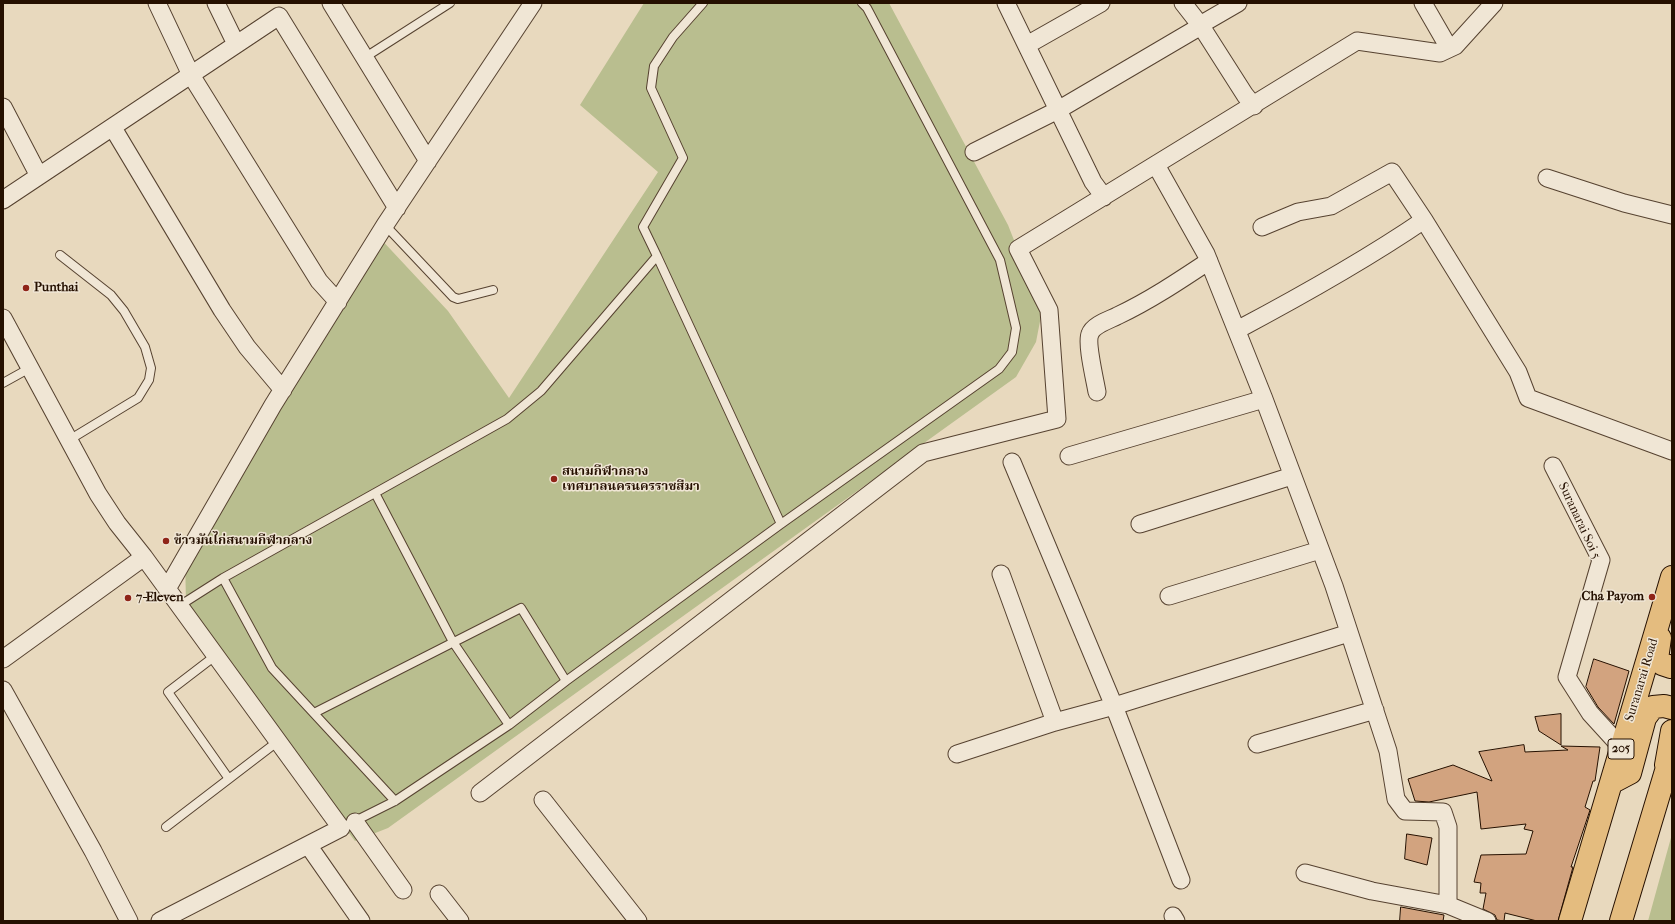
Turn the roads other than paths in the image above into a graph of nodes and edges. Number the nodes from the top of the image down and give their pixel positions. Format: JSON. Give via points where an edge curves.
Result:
{"nodes":[{"id":1,"x":157,"y":3,"type":"edge"},
{"id":2,"x":216,"y":3,"type":"edge"},
{"id":3,"x":331,"y":3,"type":"edge"},
{"id":4,"x":450,"y":3,"type":"edge"},
{"id":5,"x":533,"y":3,"type":"edge"},
{"id":6,"x":703,"y":3,"type":"edge"},
{"id":7,"x":862,"y":3,"type":"edge"},
{"id":8,"x":1006,"y":3,"type":"edge"},
{"id":9,"x":1101,"y":3,"type":"edge"},
{"id":10,"x":1183,"y":3,"type":"edge"},
{"id":11,"x":1238,"y":3,"type":"edge"},
{"id":12,"x":1423,"y":3,"type":"edge"},
{"id":13,"x":1494,"y":3,"type":"edge"},
{"id":14,"x":1201,"y":25,"type":"junction"},
{"id":15,"x":236,"y":44,"type":"junction"},
{"id":16,"x":1027,"y":45,"type":"junction"},
{"id":17,"x":1449,"y":48,"type":"junction"},
{"id":18,"x":364,"y":58,"type":"junction"},
{"id":19,"x":191,"y":75,"type":"junction"},
{"id":20,"x":1254,"y":106,"type":"junction"},
{"id":21,"x":3,"y":107,"type":"edge"},
{"id":22,"x":1058,"y":110,"type":"junction"},
{"id":23,"x":113,"y":128,"type":"junction"},
{"id":24,"x":974,"y":152,"type":"dead end"},
{"id":25,"x":428,"y":161,"type":"junction"},
{"id":26,"x":1156,"y":165,"type":"junction"},
{"id":27,"x":39,"y":176,"type":"junction"},
{"id":28,"x":1547,"y":178,"type":"dead end"},
{"id":29,"x":1104,"y":197,"type":"junction"},
{"id":30,"x":3,"y":200,"type":"edge"},
{"id":31,"x":397,"y":208,"type":"junction"},
{"id":32,"x":1672,"y":214,"type":"edge"},
{"id":33,"x":1424,"y":220,"type":"junction"},
{"id":34,"x":385,"y":225,"type":"junction"},
{"id":35,"x":1262,"y":227,"type":"dead end"},
{"id":36,"x":60,"y":255,"type":"dead end"},
{"id":37,"x":656,"y":256,"type":"junction"},
{"id":38,"x":1209,"y":261,"type":"junction"},
{"id":39,"x":493,"y":290,"type":"dead end"},
{"id":40,"x":338,"y":302,"type":"junction"},
{"id":41,"x":3,"y":318,"type":"edge"},
{"id":42,"x":1237,"y":330,"type":"junction"},
{"id":43,"x":30,"y":368,"type":"junction"},
{"id":44,"x":3,"y":383,"type":"edge"},
{"id":45,"x":283,"y":390,"type":"junction"},
{"id":46,"x":1097,"y":392,"type":"dead end"},
{"id":47,"x":1264,"y":399,"type":"junction"},
{"id":48,"x":69,"y":440,"type":"junction"},
{"id":49,"x":1672,"y":451,"type":"edge"},
{"id":50,"x":1069,"y":456,"type":"dead end"},
{"id":51,"x":1012,"y":462,"type":"dead end"},
{"id":52,"x":1552,"y":466,"type":"dead end"},
{"id":53,"x":1292,"y":476,"type":"junction"},
{"id":54,"x":375,"y":493,"type":"junction"},
{"id":55,"x":781,"y":524,"type":"junction"},
{"id":56,"x":1140,"y":524,"type":"dead end"},
{"id":57,"x":1320,"y":550,"type":"junction"},
{"id":58,"x":144,"y":557,"type":"junction"},
{"id":59,"x":1001,"y":574,"type":"dead end"},
{"id":60,"x":1672,"y":577,"type":"edge"},
{"id":61,"x":223,"y":578,"type":"junction"},
{"id":62,"x":167,"y":589,"type":"junction"},
{"id":63,"x":1169,"y":596,"type":"dead end"},
{"id":64,"x":1666,"y":598,"type":"junction"},
{"id":65,"x":179,"y":606,"type":"junction"},
{"id":66,"x":1349,"y":633,"type":"junction"},
{"id":67,"x":453,"y":642,"type":"junction"},
{"id":68,"x":215,"y":656,"type":"junction"},
{"id":69,"x":3,"y":659,"type":"edge"},
{"id":70,"x":1672,"y":666,"type":"edge"},
{"id":71,"x":566,"y":681,"type":"junction"},
{"id":72,"x":3,"y":690,"type":"edge"},
{"id":73,"x":1114,"y":706,"type":"junction"},
{"id":74,"x":1672,"y":708,"type":"edge"},
{"id":75,"x":1374,"y":710,"type":"junction"},
{"id":76,"x":314,"y":713,"type":"junction"},
{"id":77,"x":9,"y":714,"type":"edge"},
{"id":78,"x":1055,"y":722,"type":"junction"},
{"id":79,"x":509,"y":725,"type":"junction"},
{"id":80,"x":1672,"y":731,"type":"edge"},
{"id":81,"x":277,"y":742,"type":"junction"},
{"id":82,"x":1257,"y":744,"type":"dead end"},
{"id":83,"x":1621,"y":746,"type":"junction"},
{"id":84,"x":1672,"y":751,"type":"edge"},
{"id":85,"x":957,"y":754,"type":"dead end"},
{"id":86,"x":229,"y":779,"type":"junction"},
{"id":87,"x":1611,"y":783,"type":"junction"},
{"id":88,"x":1662,"y":783,"type":"junction"},
{"id":89,"x":480,"y":793,"type":"dead end"},
{"id":90,"x":543,"y":800,"type":"dead end"},
{"id":91,"x":395,"y":801,"type":"junction"},
{"id":92,"x":348,"y":825,"type":"junction"},
{"id":93,"x":166,"y":827,"type":"dead end"},
{"id":94,"x":308,"y":846,"type":"junction"},
{"id":95,"x":1305,"y":873,"type":"dead end"},
{"id":96,"x":1181,"y":880,"type":"dead end"},
{"id":97,"x":403,"y":890,"type":"dead end"},
{"id":98,"x":439,"y":894,"type":"dead end"},
{"id":99,"x":1448,"y":905,"type":"junction"},
{"id":100,"x":129,"y":921,"type":"edge"},
{"id":101,"x":160,"y":921,"type":"edge"},
{"id":102,"x":361,"y":921,"type":"edge"},
{"id":103,"x":460,"y":921,"type":"edge"},
{"id":104,"x":638,"y":921,"type":"edge"},
{"id":105,"x":1487,"y":921,"type":"edge"},
{"id":106,"x":1570,"y":921,"type":"edge"},
{"id":107,"x":1621,"y":921,"type":"edge"}],
"edges":[{"from":1,"to":19,"type":"street"},
{"from":2,"to":15,"type":"street"},
{"from":3,"to":18,"type":"street"},
{"from":4,"to":18,"type":"lane"},
{"from":5,"to":25,"type":"street"},
{"from":6,"to":37,"type":"lane","via":[[673,37],[654,66],[651,88],[684,158],[643,227]]},
{"from":7,"to":55,"type":"lane","via":[[867,8],[1000,260],[1016,328],[1012,352],[999,369]]},
{"from":8,"to":16,"type":"street"},
{"from":9,"to":16,"type":"street"},
{"from":10,"to":14,"type":"street"},
{"from":11,"to":14,"type":"street"},
{"from":12,"to":17,"type":"street"},
{"from":13,"to":17,"type":"street","via":[[1455,46]]},
{"from":14,"to":20,"type":"street"},
{"from":14,"to":22,"type":"street"},
{"from":15,"to":19,"type":"street"},
{"from":15,"to":31,"type":"street","via":[[279,16]]},
{"from":16,"to":22,"type":"street"},
{"from":17,"to":20,"type":"street","via":[[1440,53],[1357,41]]},
{"from":18,"to":25,"type":"street"},
{"from":19,"to":23,"type":"street"},
{"from":19,"to":40,"type":"street","via":[[319,281]]},
{"from":20,"to":26,"type":"street"},
{"from":21,"to":27,"type":"street"},
{"from":22,"to":24,"type":"street"},
{"from":22,"to":29,"type":"street"},
{"from":23,"to":27,"type":"street"},
{"from":23,"to":45,"type":"street","via":[[222,310],[247,347]]},
{"from":25,"to":31,"type":"street"},
{"from":26,"to":29,"type":"street"},
{"from":26,"to":38,"type":"street"},
{"from":27,"to":30,"type":"street"},
{"from":28,"to":32,"type":"street","via":[[1624,203]]},
{"from":29,"to":89,"type":"street","via":[[1018,249],[1049,310],[1057,419],[924,452]]},
{"from":31,"to":34,"type":"street"},
{"from":33,"to":35,"type":"street","via":[[1392,172],[1331,206],[1298,212]]},
{"from":33,"to":42,"type":"street","via":[[1390,244]]},
{"from":33,"to":49,"type":"street","via":[[1518,372],[1528,398]]},
{"from":34,"to":39,"type":"lane","via":[[453,297],[458,299]]},
{"from":34,"to":40,"type":"street"},
{"from":36,"to":48,"type":"lane","via":[[111,295],[124,311],[145,347],[151,368],[149,380],[138,398]]},
{"from":37,"to":54,"type":"lane","via":[[541,392],[507,419]]},
{"from":37,"to":55,"type":"lane"},
{"from":38,"to":42,"type":"street"},
{"from":38,"to":46,"type":"street","via":[[1138,306],[1102,323],[1092,331],[1089,336],[1090,350]]},
{"from":40,"to":45,"type":"street"},
{"from":41,"to":43,"type":"street"},
{"from":42,"to":47,"type":"street"},
{"from":43,"to":44,"type":"lane"},
{"from":43,"to":48,"type":"street"},
{"from":45,"to":62,"type":"street"},
{"from":47,"to":50,"type":"street"},
{"from":47,"to":53,"type":"street"},
{"from":48,"to":58,"type":"street","via":[[98,494]]},
{"from":51,"to":73,"type":"street"},
{"from":52,"to":83,"type":"street","name":"Suranarai Soi 5","via":[[1601,560],[1567,677],[1590,713]]},
{"from":53,"to":56,"type":"street"},
{"from":53,"to":57,"type":"street"},
{"from":54,"to":61,"type":"lane"},
{"from":54,"to":67,"type":"lane"},
{"from":55,"to":71,"type":"lane"},
{"from":57,"to":63,"type":"street"},
{"from":57,"to":66,"type":"street"},
{"from":58,"to":62,"type":"street"},
{"from":58,"to":69,"type":"street"},
{"from":59,"to":78,"type":"street"},
{"from":60,"to":64,"type":"main road","name":"Suranarai Road","number":"205"},
{"from":61,"to":65,"type":"lane"},
{"from":61,"to":76,"type":"lane","via":[[272,668]]},
{"from":62,"to":65,"type":"street"},
{"from":64,"to":70,"type":"main road","via":[[1657,659],[1662,664]]},
{"from":64,"to":83,"type":"main road","name":"Suranarai Road","number":"205"},
{"from":65,"to":68,"type":"street"},
{"from":66,"to":73,"type":"street"},
{"from":66,"to":75,"type":"street"},
{"from":67,"to":71,"type":"lane","via":[[521,608]]},
{"from":67,"to":76,"type":"lane"},
{"from":67,"to":79,"type":"lane"},
{"from":68,"to":81,"type":"street"},
{"from":68,"to":86,"type":"lane","via":[[168,692]]},
{"from":71,"to":79,"type":"lane"},
{"from":72,"to":77,"type":"street"},
{"from":73,"to":78,"type":"street"},
{"from":73,"to":96,"type":"street"},
{"from":74,"to":87,"type":"main road","via":[[1653,707],[1645,718],[1630,773]]},
{"from":75,"to":82,"type":"street"},
{"from":75,"to":99,"type":"street","via":[[1388,751],[1396,799],[1405,811],[1443,812],[1448,827]]},
{"from":76,"to":91,"type":"lane"},
{"from":77,"to":100,"type":"street","via":[[93,851]]},
{"from":78,"to":85,"type":"street"},
{"from":79,"to":91,"type":"lane"},
{"from":80,"to":88,"type":"main road"},
{"from":81,"to":86,"type":"lane"},
{"from":81,"to":92,"type":"street"},
{"from":83,"to":87,"type":"main road","name":"Suranarai Road","number":"205"},
{"from":84,"to":88,"type":"main road"},
{"from":86,"to":93,"type":"lane"},
{"from":87,"to":106,"type":"main road","name":"Suranarai Road","number":"205"},
{"from":88,"to":107,"type":"main road"},
{"from":90,"to":104,"type":"street"},
{"from":91,"to":92,"type":"lane"},
{"from":92,"to":94,"type":"street"},
{"from":92,"to":97,"type":"street"},
{"from":94,"to":101,"type":"street"},
{"from":94,"to":102,"type":"street"},
{"from":95,"to":99,"type":"street","via":[[1372,891]]},
{"from":98,"to":103,"type":"street"},
{"from":99,"to":105,"type":"street"}]}
